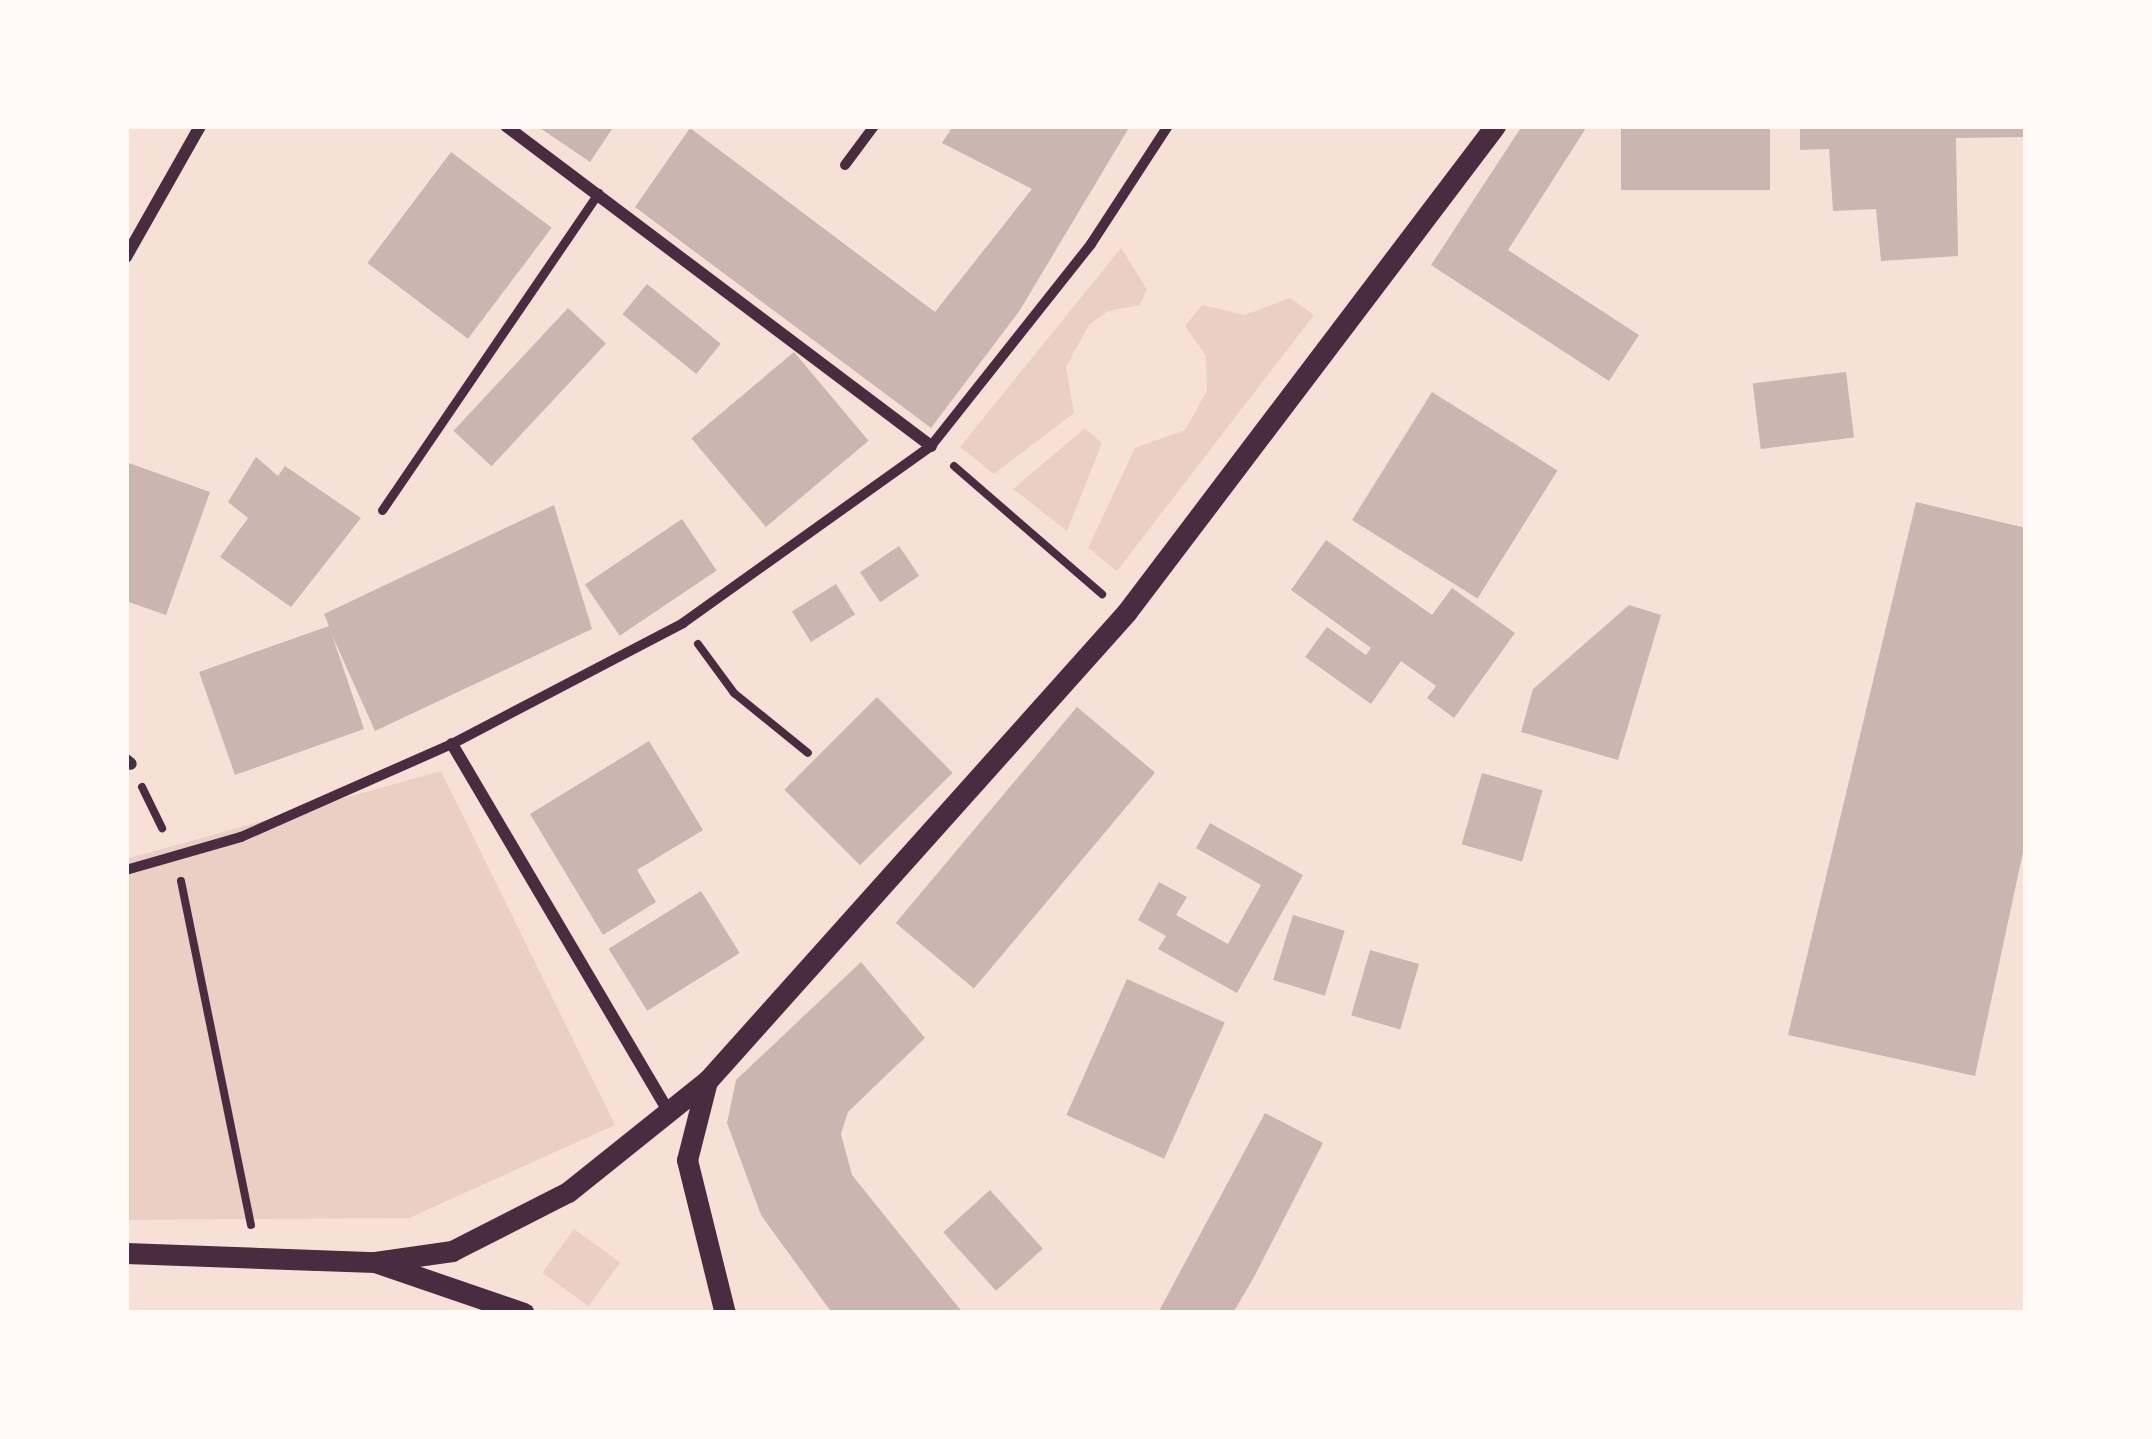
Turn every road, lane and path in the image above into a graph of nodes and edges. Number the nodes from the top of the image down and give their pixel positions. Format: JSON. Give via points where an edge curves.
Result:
{"nodes":[{"id":1,"x":200,"y":126,"type":"edge"},
{"id":2,"x":506,"y":126,"type":"edge"},
{"id":3,"x":874,"y":126,"type":"edge"},
{"id":4,"x":1168,"y":126,"type":"edge"},
{"id":5,"x":1496,"y":126,"type":"edge"},
{"id":6,"x":845,"y":165,"type":"dead end"},
{"id":7,"x":598,"y":193,"type":"junction"},
{"id":8,"x":126,"y":257,"type":"edge"},
{"id":9,"x":932,"y":446,"type":"junction"},
{"id":10,"x":382,"y":510,"type":"dead end"},
{"id":11,"x":1072,"y":569,"type":"dead end"},
{"id":12,"x":683,"y":623,"type":"junction"},
{"id":13,"x":452,"y":744,"type":"junction"},
{"id":14,"x":808,"y":753,"type":"dead end"},
{"id":15,"x":129,"y":762,"type":"edge"},
{"id":16,"x":176,"y":859,"type":"junction"},
{"id":17,"x":126,"y":870,"type":"edge"},
{"id":18,"x":708,"y":1080,"type":"junction"},
{"id":19,"x":669,"y":1112,"type":"junction"},
{"id":20,"x":126,"y":1253,"type":"edge"},
{"id":21,"x":259,"y":1261,"type":"junction"},
{"id":22,"x":375,"y":1262,"type":"junction"},
{"id":23,"x":493,"y":1307,"type":"edge"},
{"id":24,"x":524,"y":1313,"type":"edge"},
{"id":25,"x":725,"y":1313,"type":"edge"}],
"edges":[{"from":1,"to":8,"type":"street"},
{"from":2,"to":7,"type":"street"},
{"from":3,"to":6,"type":"street"},
{"from":4,"to":9,"type":"street","via":[[1090,244]]},
{"from":5,"to":18,"type":"street","via":[[1126,613]]},
{"from":7,"to":9,"type":"street"},
{"from":7,"to":10,"type":"lane"},
{"from":9,"to":11,"type":"path"},
{"from":9,"to":12,"type":"street"},
{"from":12,"to":13,"type":"street"},
{"from":12,"to":14,"type":"path","via":[[734,693]]},
{"from":13,"to":16,"type":"street"},
{"from":13,"to":19,"type":"street"},
{"from":15,"to":16,"type":"path"},
{"from":16,"to":17,"type":"street"},
{"from":16,"to":21,"type":"path"},
{"from":18,"to":19,"type":"street"},
{"from":18,"to":25,"type":"street","via":[[687,1160]]},
{"from":19,"to":22,"type":"street","via":[[568,1192],[529,1212],[452,1251]]},
{"from":20,"to":21,"type":"street"},
{"from":21,"to":22,"type":"street"},
{"from":22,"to":23,"type":"street"},
{"from":23,"to":24,"type":"street"}]}
